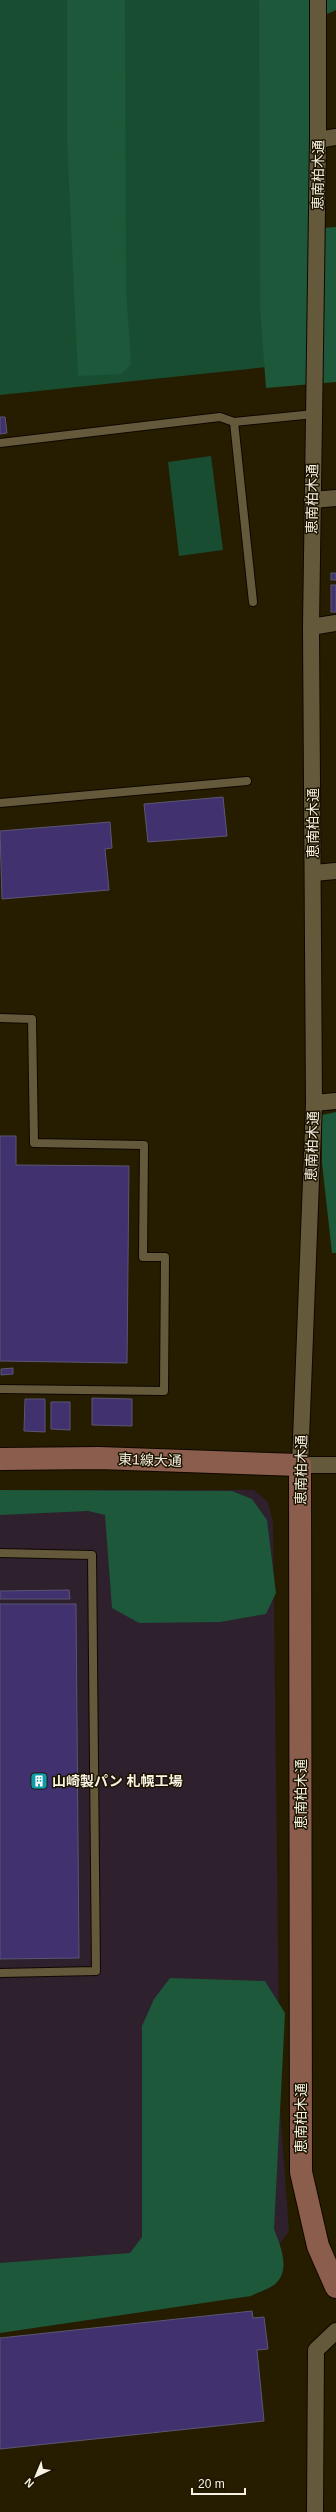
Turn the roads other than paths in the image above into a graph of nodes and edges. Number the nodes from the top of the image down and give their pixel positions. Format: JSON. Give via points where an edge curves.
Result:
{"nodes":[{"id":1,"x":318,"y":0,"type":"edge"},
{"id":2,"x":336,"y":137,"type":"edge"},
{"id":3,"x":318,"y":140,"type":"junction"},
{"id":4,"x":314,"y":414,"type":"junction"},
{"id":5,"x":234,"y":422,"type":"junction"},
{"id":6,"x":0,"y":443,"type":"edge"},
{"id":7,"x":336,"y":498,"type":"edge"},
{"id":8,"x":312,"y":500,"type":"junction"},
{"id":9,"x":253,"y":602,"type":"dead end"},
{"id":10,"x":336,"y":624,"type":"edge"},
{"id":11,"x":311,"y":627,"type":"junction"},
{"id":12,"x":247,"y":782,"type":"dead end"},
{"id":13,"x":0,"y":803,"type":"edge"},
{"id":14,"x":336,"y":871,"type":"edge"},
{"id":15,"x":314,"y":873,"type":"junction"},
{"id":16,"x":0,"y":1018,"type":"edge"},
{"id":17,"x":336,"y":1101,"type":"edge"},
{"id":18,"x":314,"y":1103,"type":"junction"},
{"id":19,"x":0,"y":1389,"type":"edge"},
{"id":20,"x":0,"y":1459,"type":"edge"},
{"id":21,"x":300,"y":1465,"type":"junction"},
{"id":22,"x":336,"y":1465,"type":"edge"},
{"id":23,"x":0,"y":1553,"type":"edge"},
{"id":24,"x":0,"y":1973,"type":"edge"},
{"id":25,"x":336,"y":2287,"type":"edge"},
{"id":26,"x":336,"y":2331,"type":"edge"},
{"id":27,"x":315,"y":2512,"type":"edge"}],
"edges":[{"from":1,"to":3,"type":"street","name":"恵南柏木通"},
{"from":2,"to":3,"type":"street"},
{"from":3,"to":4,"type":"street","name":"恵南柏木通"},
{"from":4,"to":5,"type":"lane"},
{"from":4,"to":8,"type":"street","name":"恵南柏木通"},
{"from":5,"to":6,"type":"lane","via":[[220,417]]},
{"from":5,"to":9,"type":"lane"},
{"from":7,"to":8,"type":"street"},
{"from":8,"to":11,"type":"street","name":"恵南柏木通"},
{"from":10,"to":11,"type":"street"},
{"from":11,"to":15,"type":"street","name":"恵南柏木通"},
{"from":12,"to":13,"type":"lane"},
{"from":14,"to":15,"type":"street"},
{"from":15,"to":18,"type":"street","name":"恵南柏木通"},
{"from":16,"to":19,"type":"lane","via":[[32,1019],[34,1143],[144,1145],[143,1257],[165,1257],[164,1391]]},
{"from":17,"to":18,"type":"street"},
{"from":18,"to":21,"type":"street","name":"恵南柏木通"},
{"from":20,"to":21,"type":"street","name":"東1線大通","via":[[99,1458]]},
{"from":21,"to":22,"type":"street"},
{"from":21,"to":25,"type":"street","name":"恵南柏木通","via":[[301,2172],[318,2246]]},
{"from":23,"to":24,"type":"lane","via":[[92,1555],[96,1971]]},
{"from":26,"to":27,"type":"street","via":[[316,2350]]}]}
